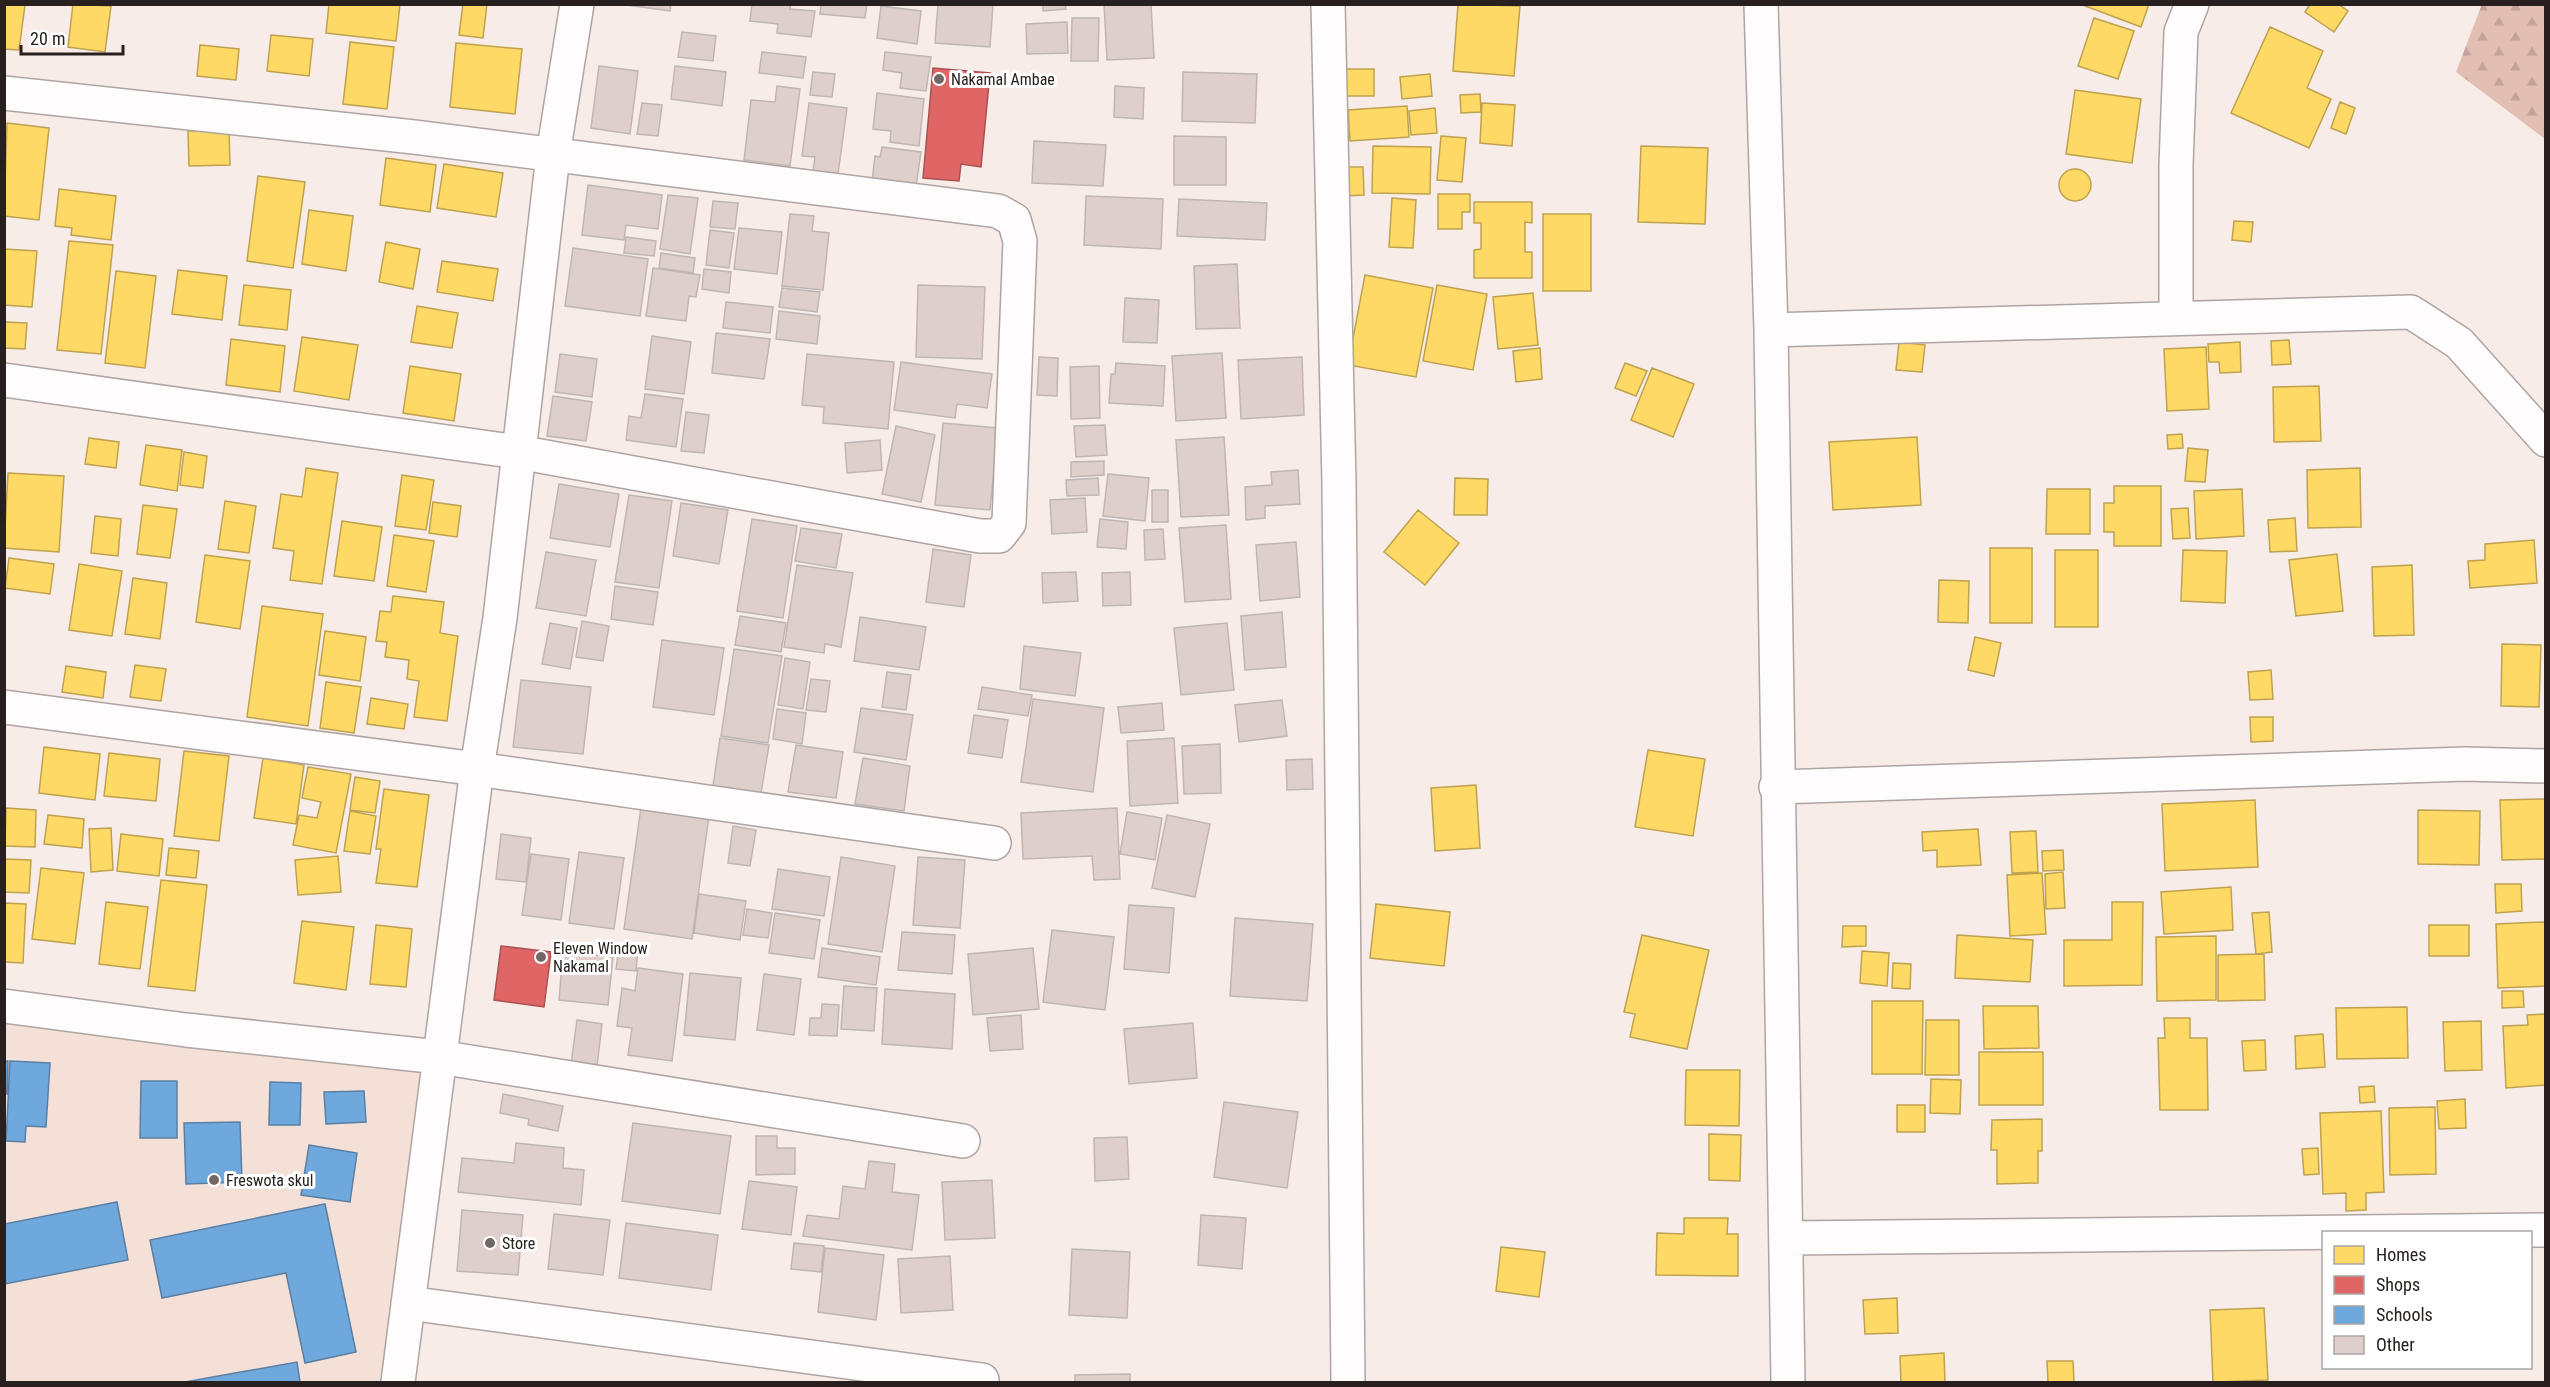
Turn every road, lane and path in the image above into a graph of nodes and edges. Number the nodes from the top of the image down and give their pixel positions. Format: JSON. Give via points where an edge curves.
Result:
{"nodes":[{"id":1,"x":577,"y":4,"type":"edge"},
{"id":2,"x":1328,"y":4,"type":"edge"},
{"id":3,"x":1761,"y":4,"type":"edge"},
{"id":4,"x":2192,"y":4,"type":"edge"},
{"id":5,"x":4,"y":93,"type":"edge"},
{"id":6,"x":553,"y":155,"type":"junction"},
{"id":7,"x":2176,"y":318,"type":"junction"},
{"id":8,"x":1771,"y":330,"type":"junction"},
{"id":9,"x":4,"y":380,"type":"edge"},
{"id":10,"x":2546,"y":441,"type":"edge"},
{"id":11,"x":518,"y":452,"type":"junction"},
{"id":12,"x":4,"y":707,"type":"edge"},
{"id":13,"x":2546,"y":766,"type":"edge"},
{"id":14,"x":477,"y":769,"type":"junction"},
{"id":15,"x":1776,"y":787,"type":"junction"},
{"id":16,"x":994,"y":843,"type":"dead end"},
{"id":17,"x":4,"y":1006,"type":"edge"},
{"id":18,"x":439,"y":1057,"type":"junction"},
{"id":19,"x":963,"y":1141,"type":"dead end"},
{"id":20,"x":2546,"y":1230,"type":"edge"},
{"id":21,"x":2451,"y":1231,"type":"edge"},
{"id":22,"x":2322,"y":1232,"type":"edge"},
{"id":23,"x":1786,"y":1238,"type":"junction"},
{"id":24,"x":408,"y":1303,"type":"junction"},
{"id":25,"x":982,"y":1380,"type":"dead end"},
{"id":26,"x":398,"y":1383,"type":"edge"},
{"id":27,"x":1348,"y":1383,"type":"edge"},
{"id":28,"x":1788,"y":1383,"type":"edge"}],
"edges":[{"from":1,"to":6,"type":"street"},
{"from":2,"to":27,"type":"street","via":[[1339,483]]},
{"from":3,"to":8,"type":"street"},
{"from":4,"to":7,"type":"street","via":[[2181,32]]},
{"from":5,"to":6,"type":"street"},
{"from":6,"to":11,"type":"street"},
{"from":6,"to":11,"type":"street","via":[[998,211],[1014,220],[1020,241],[1009,523],[999,536],[980,536]]},
{"from":7,"to":8,"type":"street"},
{"from":7,"to":10,"type":"street","via":[[2411,312],[2459,343]]},
{"from":8,"to":15,"type":"street"},
{"from":9,"to":11,"type":"street"},
{"from":11,"to":14,"type":"street","via":[[500,618]]},
{"from":12,"to":14,"type":"street"},
{"from":13,"to":15,"type":"street","via":[[2453,764]]},
{"from":14,"to":16,"type":"street"},
{"from":14,"to":18,"type":"street"},
{"from":15,"to":23,"type":"street"},
{"from":17,"to":18,"type":"street"},
{"from":18,"to":19,"type":"street"},
{"from":18,"to":24,"type":"street"},
{"from":20,"to":21,"type":"street"},
{"from":22,"to":23,"type":"street"},
{"from":23,"to":28,"type":"street"},
{"from":24,"to":25,"type":"street"},
{"from":24,"to":26,"type":"street"}]}
